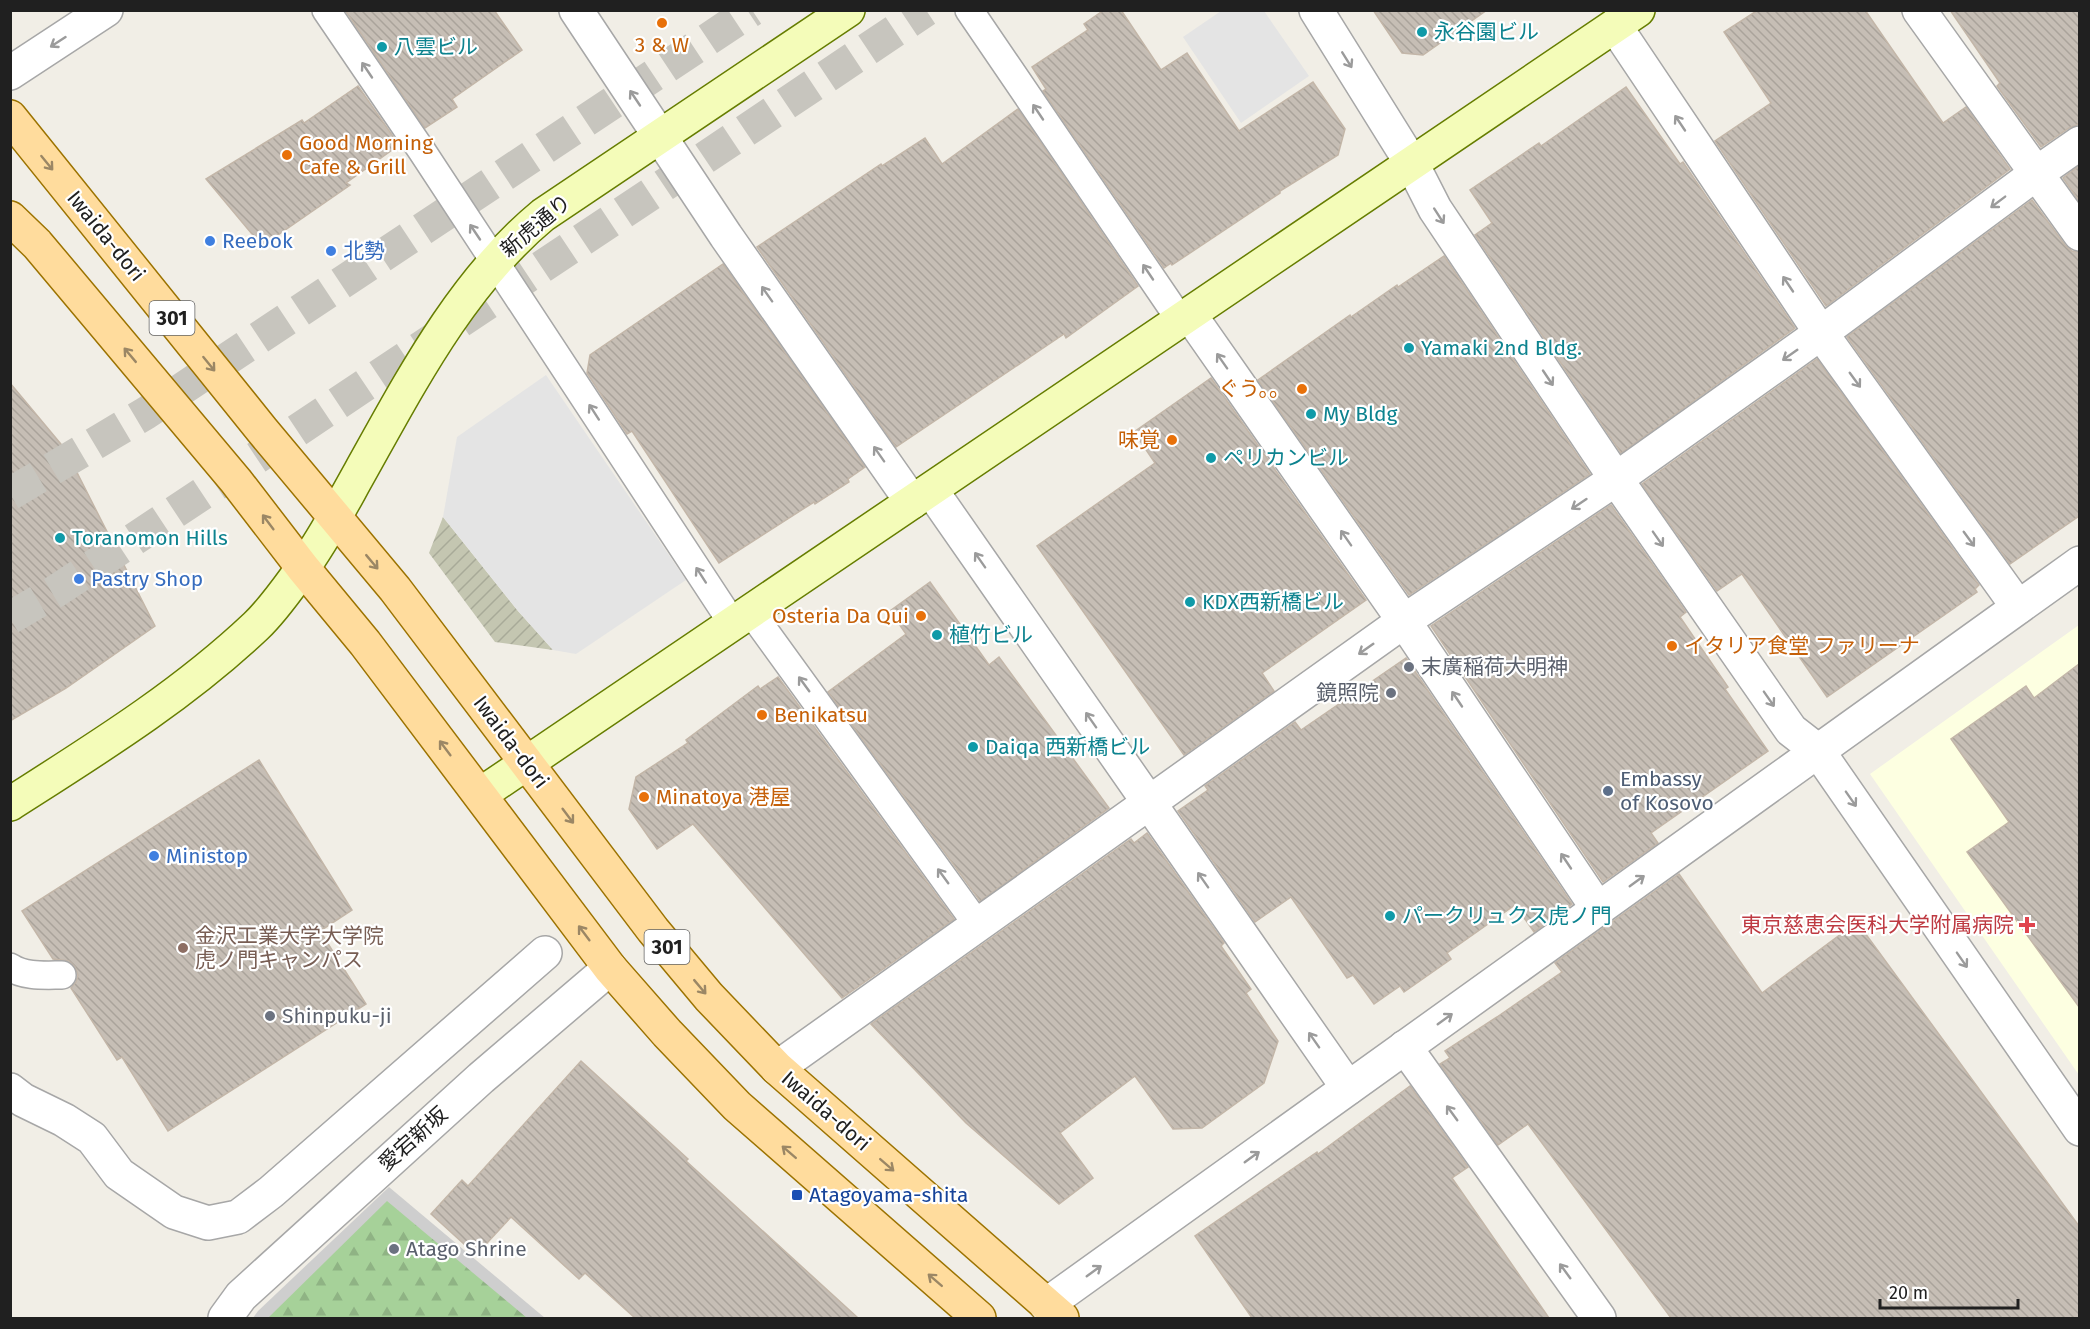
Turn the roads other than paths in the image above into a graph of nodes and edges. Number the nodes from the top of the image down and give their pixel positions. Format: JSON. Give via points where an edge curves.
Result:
{"nodes":[{"id":1,"x":106,"y":10,"type":"edge"},
{"id":2,"x":326,"y":10,"type":"edge"},
{"id":3,"x":576,"y":10,"type":"edge"},
{"id":4,"x":848,"y":10,"type":"edge"},
{"id":5,"x":969,"y":10,"type":"edge"},
{"id":6,"x":1316,"y":10,"type":"edge"},
{"id":7,"x":1919,"y":10,"type":"edge"},
{"id":8,"x":1619,"y":16,"type":"edge"},
{"id":9,"x":10,"y":74,"type":"edge"},
{"id":10,"x":10,"y":117,"type":"edge"},
{"id":11,"x":660,"y":136,"type":"junction"},
{"id":12,"x":2079,"y":143,"type":"edge"},
{"id":13,"x":1412,"y":164,"type":"junction"},
{"id":14,"x":2037,"y":173,"type":"junction"},
{"id":15,"x":10,"y":218,"type":"edge"},
{"id":16,"x":2079,"y":234,"type":"edge"},
{"id":17,"x":495,"y":261,"type":"junction"},
{"id":18,"x":1186,"y":318,"type":"junction"},
{"id":19,"x":1821,"y":333,"type":"junction"},
{"id":20,"x":1616,"y":479,"type":"junction"},
{"id":21,"x":922,"y":496,"type":"junction"},
{"id":22,"x":335,"y":517,"type":"junction"},
{"id":23,"x":2079,"y":563,"type":"edge"},
{"id":24,"x":303,"y":568,"type":"junction"},
{"id":25,"x":2018,"y":608,"type":"junction"},
{"id":26,"x":742,"y":618,"type":"junction"},
{"id":27,"x":1404,"y":621,"type":"junction"},
{"id":28,"x":1818,"y":751,"type":"junction"},
{"id":29,"x":528,"y":763,"type":"junction"},
{"id":30,"x":481,"y":795,"type":"junction"},
{"id":31,"x":1149,"y":803,"type":"junction"},
{"id":32,"x":10,"y":804,"type":"edge"},
{"id":33,"x":1598,"y":909,"type":"junction"},
{"id":34,"x":977,"y":924,"type":"junction"},
{"id":35,"x":544,"y":953,"type":"dead end"},
{"id":36,"x":10,"y":967,"type":"edge"},
{"id":37,"x":610,"y":968,"type":"junction"},
{"id":38,"x":62,"y":975,"type":"dead end"},
{"id":39,"x":1405,"y":1047,"type":"junction"},
{"id":40,"x":777,"y":1068,"type":"junction"},
{"id":41,"x":1348,"y":1088,"type":"junction"},
{"id":42,"x":10,"y":1090,"type":"edge"},
{"id":43,"x":2079,"y":1129,"type":"edge"},
{"id":44,"x":1054,"y":1312,"type":"edge"},
{"id":45,"x":225,"y":1318,"type":"edge"},
{"id":46,"x":980,"y":1318,"type":"edge"},
{"id":47,"x":1599,"y":1318,"type":"edge"}],
"edges":[{"from":1,"to":9,"type":"street","one_way":true},
{"from":17,"to":2,"type":"lane","one_way":true},
{"from":11,"to":3,"type":"street","one_way":true},
{"from":4,"to":11,"type":"street","name":"新虎通り"},
{"from":18,"to":5,"type":"lane","one_way":true},
{"from":6,"to":13,"type":"street","one_way":true},
{"from":7,"to":14,"type":"street"},
{"from":8,"to":13,"type":"street"},
{"from":19,"to":8,"type":"street","one_way":true},
{"from":10,"to":22,"type":"main road","name":"Iwaida-dori","number":"301","one_way":true},
{"from":11,"to":17,"type":"street","name":"新虎通り","via":[[543,215]]},
{"from":21,"to":11,"type":"street","one_way":true,"via":[[726,236]]},
{"from":12,"to":14,"type":"street"},
{"from":13,"to":18,"type":"street"},
{"from":13,"to":20,"type":"street","one_way":true,"via":[[1435,209]]},
{"from":14,"to":16,"type":"street"},
{"from":14,"to":19,"type":"street","one_way":true},
{"from":24,"to":15,"type":"main road","number":"301","one_way":true,"via":[[221,462],[37,244]]},
{"from":17,"to":22,"type":"street","name":"新虎通り","via":[[424,362]]},
{"from":26,"to":17,"type":"lane","one_way":true},
{"from":18,"to":21,"type":"street"},
{"from":27,"to":18,"type":"street","one_way":true},
{"from":19,"to":20,"type":"street","one_way":true},
{"from":19,"to":25,"type":"street","one_way":true},
{"from":20,"to":27,"type":"street","one_way":true},
{"from":20,"to":28,"type":"street","one_way":true,"via":[[1791,729]]},
{"from":21,"to":26,"type":"street"},
{"from":31,"to":21,"type":"street","one_way":true},
{"from":22,"to":24,"type":"street","name":"新虎通り"},
{"from":22,"to":29,"type":"main road","name":"Iwaida-dori","number":"301","one_way":true},
{"from":23,"to":25,"type":"street"},
{"from":30,"to":24,"type":"main road","number":"301","one_way":true},
{"from":24,"to":32,"type":"street","name":"新虎通り","via":[[258,624],[176,695]]},
{"from":25,"to":28,"type":"street"},
{"from":26,"to":29,"type":"street"},
{"from":34,"to":26,"type":"lane","one_way":true},
{"from":27,"to":31,"type":"street","one_way":true},
{"from":33,"to":27,"type":"street","one_way":true},
{"from":33,"to":28,"type":"street","one_way":true},
{"from":28,"to":43,"type":"street","one_way":true},
{"from":29,"to":30,"type":"street"},
{"from":29,"to":40,"type":"main road","name":"Iwaida-dori","number":"301","one_way":true,"via":[[653,930],[709,997]]},
{"from":37,"to":30,"type":"main road","number":"301","one_way":true},
{"from":31,"to":34,"type":"street"},
{"from":41,"to":31,"type":"street","one_way":true},
{"from":39,"to":33,"type":"street","one_way":true},
{"from":34,"to":40,"type":"street"},
{"from":35,"to":42,"type":"street","via":[[238,1217],[208,1223],[174,1212],[119,1174],[93,1138],[23,1101]]},
{"from":36,"to":38,"type":"lane","via":[[17,972]]},
{"from":37,"to":45,"type":"street","name":"愛宕新坂","via":[[369,1179],[241,1296]]},
{"from":46,"to":37,"type":"main road","number":"301","one_way":true,"via":[[737,1106]]},
{"from":39,"to":41,"type":"street"},
{"from":47,"to":39,"type":"street","one_way":true},
{"from":40,"to":44,"type":"main road","name":"Iwaida-dori","number":"301","one_way":true},
{"from":44,"to":41,"type":"street","one_way":true}]}
